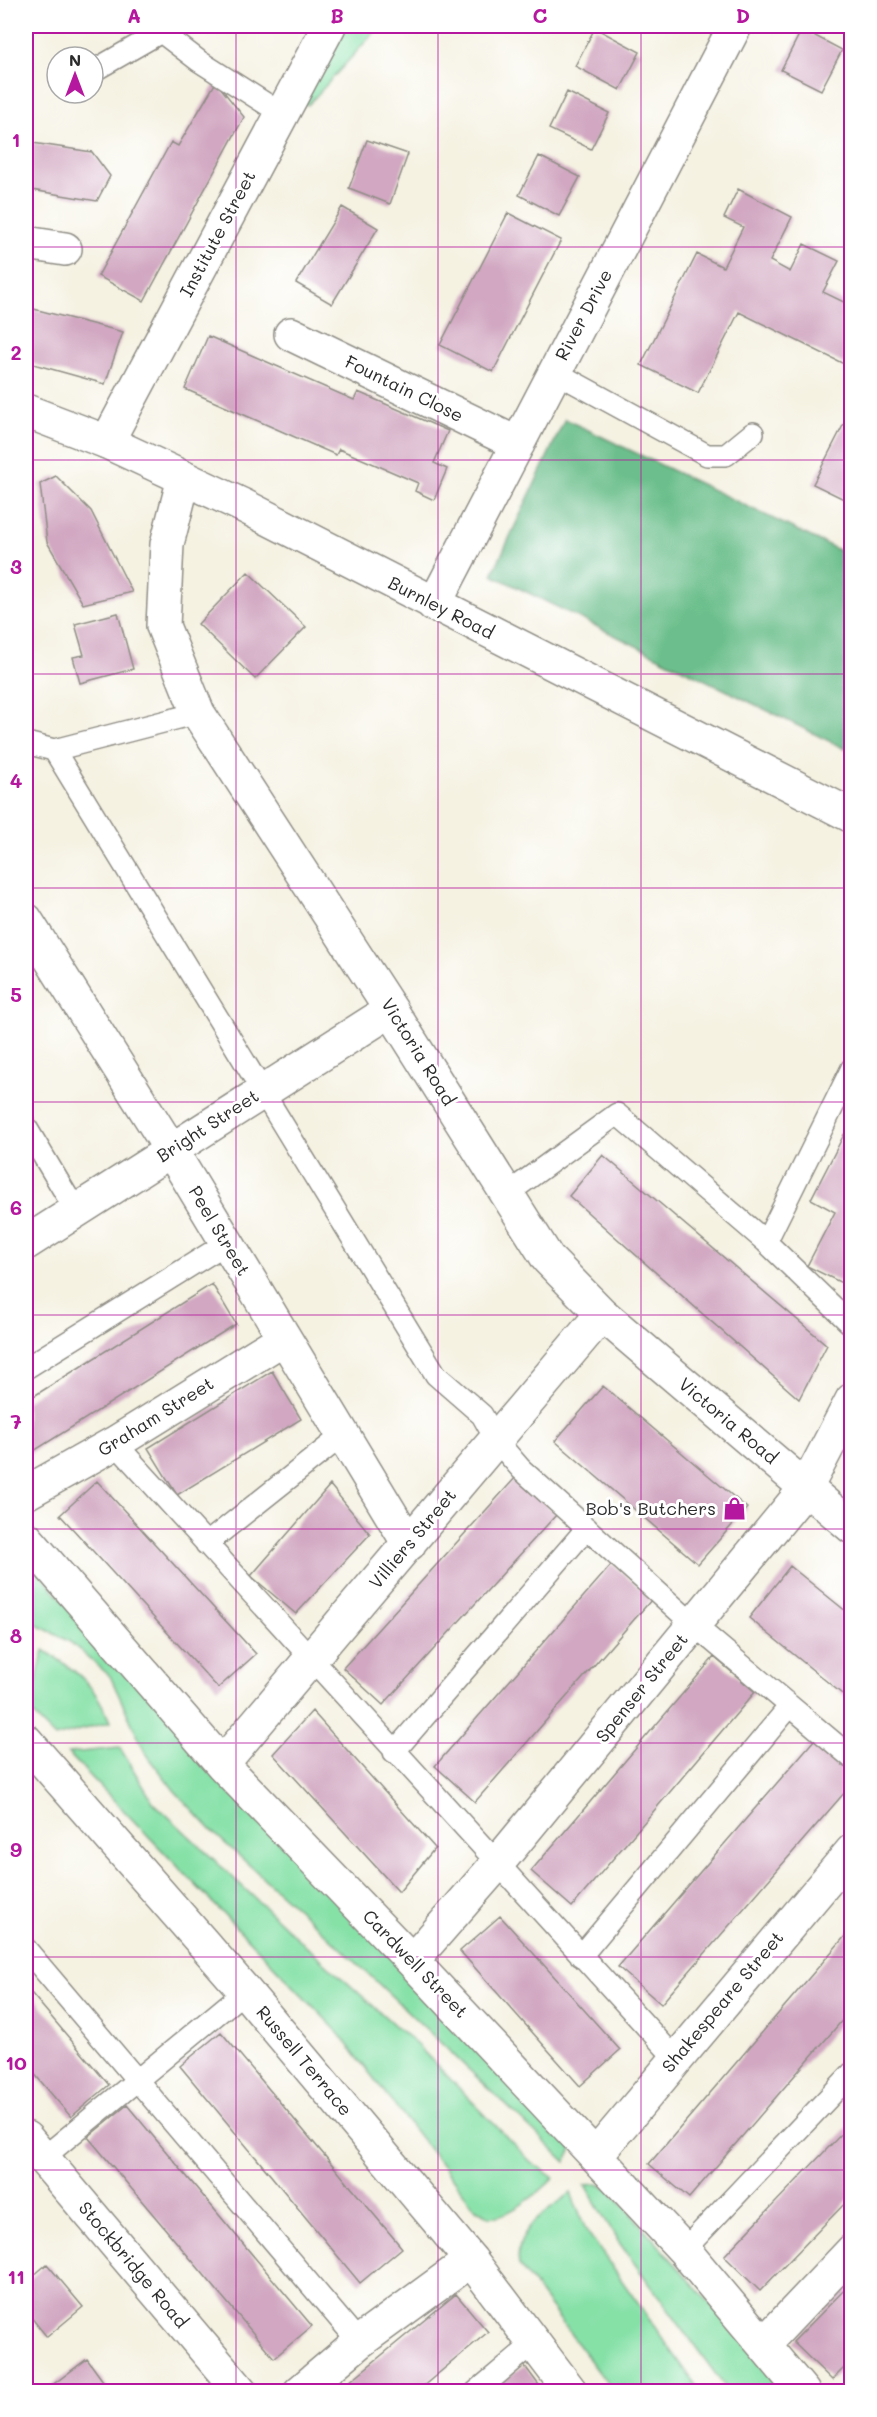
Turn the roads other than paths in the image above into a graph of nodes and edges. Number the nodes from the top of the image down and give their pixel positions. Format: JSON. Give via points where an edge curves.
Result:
{"nodes":[{"id":1,"x":329,"y":26,"type":"edge"},
{"id":2,"x":735,"y":26,"type":"edge"},
{"id":3,"x":105,"y":64,"type":"edge"},
{"id":4,"x":282,"y":114,"type":"junction"},
{"id":5,"x":26,"y":243,"type":"edge"},
{"id":6,"x":65,"y":249,"type":"dead end"},
{"id":7,"x":291,"y":334,"type":"dead end"},
{"id":8,"x":555,"y":372,"type":"junction"},
{"id":9,"x":26,"y":411,"type":"edge"},
{"id":10,"x":753,"y":433,"type":"dead end"},
{"id":11,"x":106,"y":442,"type":"junction"},
{"id":12,"x":518,"y":444,"type":"junction"},
{"id":13,"x":184,"y":478,"type":"junction"},
{"id":14,"x":434,"y":605,"type":"junction"},
{"id":15,"x":198,"y":713,"type":"junction"},
{"id":16,"x":26,"y":743,"type":"edge"},
{"id":17,"x":54,"y":750,"type":"junction"},
{"id":18,"x":852,"y":816,"type":"edge"},
{"id":19,"x":26,"y":920,"type":"edge"},
{"id":20,"x":391,"y":1010,"type":"junction"},
{"id":21,"x":852,"y":1068,"type":"edge"},
{"id":22,"x":263,"y":1091,"type":"junction"},
{"id":23,"x":26,"y":1127,"type":"edge"},
{"id":24,"x":171,"y":1150,"type":"junction"},
{"id":25,"x":507,"y":1194,"type":"junction"},
{"id":26,"x":76,"y":1211,"type":"junction"},
{"id":27,"x":766,"y":1242,"type":"junction"},
{"id":28,"x":26,"y":1243,"type":"edge"},
{"id":29,"x":225,"y":1244,"type":"junction"},
{"id":30,"x":602,"y":1314,"type":"junction"},
{"id":31,"x":852,"y":1325,"type":"edge"},
{"id":32,"x":284,"y":1338,"type":"junction"},
{"id":33,"x":26,"y":1368,"type":"edge"},
{"id":34,"x":852,"y":1400,"type":"edge"},
{"id":35,"x":343,"y":1435,"type":"junction"},
{"id":36,"x":496,"y":1440,"type":"junction"},
{"id":37,"x":115,"y":1443,"type":"junction"},
{"id":38,"x":806,"y":1488,"type":"junction"},
{"id":39,"x":26,"y":1493,"type":"edge"},
{"id":40,"x":852,"y":1527,"type":"edge"},
{"id":41,"x":587,"y":1528,"type":"junction"},
{"id":42,"x":26,"y":1538,"type":"edge"},
{"id":43,"x":206,"y":1544,"type":"junction"},
{"id":44,"x":409,"y":1544,"type":"junction"},
{"id":45,"x":694,"y":1625,"type":"junction"},
{"id":46,"x":310,"y":1660,"type":"junction"},
{"id":47,"x":790,"y":1706,"type":"junction"},
{"id":48,"x":26,"y":1744,"type":"edge"},
{"id":49,"x":394,"y":1752,"type":"junction"},
{"id":50,"x":852,"y":1758,"type":"edge"},
{"id":51,"x":222,"y":1764,"type":"junction"},
{"id":52,"x":852,"y":1851,"type":"edge"},
{"id":53,"x":497,"y":1864,"type":"junction"},
{"id":54,"x":26,"y":1950,"type":"edge"},
{"id":55,"x":581,"y":1956,"type":"junction"},
{"id":56,"x":412,"y":1961,"type":"junction"},
{"id":57,"x":246,"y":1991,"type":"junction"},
{"id":58,"x":675,"y":2058,"type":"junction"},
{"id":59,"x":852,"y":2073,"type":"edge"},
{"id":60,"x":136,"y":2079,"type":"junction"},
{"id":61,"x":34,"y":2148,"type":"edge"},
{"id":62,"x":596,"y":2155,"type":"junction"},
{"id":63,"x":684,"y":2250,"type":"junction"},
{"id":64,"x":852,"y":2251,"type":"edge"},
{"id":65,"x":471,"y":2260,"type":"junction"},
{"id":66,"x":359,"y":2342,"type":"junction"},
{"id":67,"x":534,"y":2343,"type":"junction"},
{"id":68,"x":764,"y":2344,"type":"junction"},
{"id":69,"x":241,"y":2391,"type":"edge"},
{"id":70,"x":300,"y":2391,"type":"edge"},
{"id":71,"x":477,"y":2391,"type":"edge"},
{"id":72,"x":571,"y":2391,"type":"edge"},
{"id":73,"x":803,"y":2391,"type":"edge"}],
"edges":[{"from":1,"to":4,"type":"street","name":"Institute Street"},
{"from":2,"to":8,"type":"street","name":"River Drive"},
{"from":3,"to":4,"type":"lane","via":[[162,32],[199,61]]},
{"from":4,"to":11,"type":"street","name":"Institute Street"},
{"from":5,"to":6,"type":"street"},
{"from":7,"to":12,"type":"street","name":"Fountain Close"},
{"from":8,"to":10,"type":"lane","via":[[707,455],[726,455]]},
{"from":8,"to":12,"type":"street","name":"River Drive"},
{"from":9,"to":11,"type":"street","name":"Burnley Road"},
{"from":11,"to":13,"type":"street","name":"Burnley Road"},
{"from":12,"to":14,"type":"street","name":"River Drive"},
{"from":13,"to":14,"type":"street","name":"Burnley Road"},
{"from":13,"to":15,"type":"street","name":"Victoria Road","via":[[167,544],[163,626]]},
{"from":14,"to":18,"type":"street","name":"Burnley Road"},
{"from":15,"to":17,"type":"lane"},
{"from":15,"to":20,"type":"street","name":"Victoria Road"},
{"from":16,"to":17,"type":"lane"},
{"from":17,"to":22,"type":"lane"},
{"from":19,"to":24,"type":"street","name":"Peel Street"},
{"from":20,"to":22,"type":"street","name":"Bright Street"},
{"from":20,"to":25,"type":"street","name":"Victoria Road"},
{"from":21,"to":27,"type":"lane"},
{"from":22,"to":24,"type":"street","name":"Bright Street"},
{"from":22,"to":36,"type":"lane","via":[[436,1375],[482,1415]]},
{"from":23,"to":26,"type":"lane"},
{"from":24,"to":26,"type":"street","name":"Bright Street"},
{"from":24,"to":29,"type":"street","name":"Peel Street"},
{"from":25,"to":27,"type":"lane","via":[[617,1114]]},
{"from":25,"to":30,"type":"street","name":"Victoria Road","via":[[548,1259]]},
{"from":26,"to":28,"type":"street","name":"Bright Street"},
{"from":27,"to":31,"type":"lane"},
{"from":29,"to":32,"type":"street","name":"Peel Street"},
{"from":29,"to":33,"type":"lane"},
{"from":30,"to":36,"type":"street","name":"Villiers Street"},
{"from":30,"to":38,"type":"street","name":"Victoria Road"},
{"from":32,"to":35,"type":"street","name":"Peel Street"},
{"from":32,"to":37,"type":"street","name":"Graham Street"},
{"from":34,"to":38,"type":"street","name":"Spenser Street"},
{"from":35,"to":43,"type":"lane"},
{"from":35,"to":44,"type":"street","name":"Peel Street"},
{"from":36,"to":41,"type":"lane","via":[[521,1469]]},
{"from":36,"to":44,"type":"street","name":"Villiers Street"},
{"from":37,"to":39,"type":"street","name":"Graham Street"},
{"from":37,"to":43,"type":"lane"},
{"from":38,"to":40,"type":"street","name":"Victoria Road"},
{"from":38,"to":45,"type":"street","name":"Spenser Street"},
{"from":41,"to":45,"type":"lane"},
{"from":41,"to":49,"type":"lane"},
{"from":42,"to":51,"type":"street","name":"Cardwell Street"},
{"from":43,"to":46,"type":"lane"},
{"from":44,"to":46,"type":"street","name":"Villiers Street"},
{"from":45,"to":47,"type":"lane"},
{"from":45,"to":53,"type":"street","name":"Spenser Street"},
{"from":46,"to":49,"type":"lane"},
{"from":46,"to":51,"type":"street","name":"Villiers Street"},
{"from":47,"to":50,"type":"lane"},
{"from":47,"to":55,"type":"lane"},
{"from":48,"to":57,"type":"street","name":"Russell Terrace"},
{"from":49,"to":53,"type":"lane"},
{"from":51,"to":56,"type":"street","name":"Cardwell Street"},
{"from":52,"to":58,"type":"street","name":"Shakespeare Street"},
{"from":53,"to":55,"type":"lane"},
{"from":53,"to":56,"type":"street","name":"Spenser Street"},
{"from":54,"to":60,"type":"lane"},
{"from":55,"to":58,"type":"lane"},
{"from":56,"to":62,"type":"street","name":"Cardwell Street"},
{"from":57,"to":60,"type":"lane"},
{"from":57,"to":65,"type":"street","name":"Russell Terrace"},
{"from":58,"to":62,"type":"street","name":"Shakespeare Street"},
{"from":59,"to":63,"type":"lane"},
{"from":60,"to":61,"type":"lane"},
{"from":60,"to":66,"type":"lane"},
{"from":61,"to":69,"type":"street","name":"Stockbridge Road"},
{"from":62,"to":63,"type":"street","name":"Cardwell Street"},
{"from":63,"to":68,"type":"street","name":"Cardwell Street"},
{"from":64,"to":68,"type":"street"},
{"from":65,"to":66,"type":"street"},
{"from":65,"to":67,"type":"street","name":"Russell Terrace"},
{"from":66,"to":70,"type":"street"},
{"from":67,"to":71,"type":"lane"},
{"from":67,"to":72,"type":"street","name":"Russell Terrace"},
{"from":68,"to":73,"type":"street","name":"Cardwell Street"}]}
